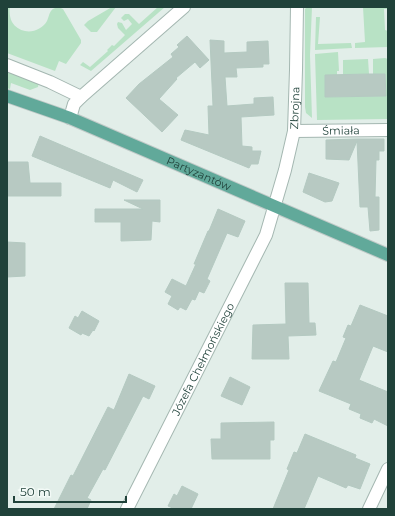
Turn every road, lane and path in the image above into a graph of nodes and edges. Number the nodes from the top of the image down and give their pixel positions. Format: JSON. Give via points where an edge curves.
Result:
{"nodes":[{"id":1,"x":184,"y":7,"type":"edge"},
{"id":2,"x":297,"y":7,"type":"edge"},
{"id":3,"x":7,"y":65,"type":"edge"},
{"id":4,"x":7,"y":96,"type":"edge"},
{"id":5,"x":81,"y":97,"type":"junction"},
{"id":6,"x":70,"y":118,"type":"junction"},
{"id":7,"x":388,"y":130,"type":"edge"},
{"id":8,"x":294,"y":131,"type":"junction"},
{"id":9,"x":274,"y":207,"type":"junction"},
{"id":10,"x":388,"y":255,"type":"edge"},
{"id":11,"x":388,"y":469,"type":"edge"},
{"id":12,"x":127,"y":509,"type":"edge"},
{"id":13,"x":369,"y":509,"type":"edge"}],
"edges":[{"from":1,"to":5,"type":"street"},
{"from":2,"to":8,"type":"street","name":"Zbrojna"},
{"from":3,"to":5,"type":"street"},
{"from":4,"to":6,"type":"main road","name":"Partyzantów"},
{"from":5,"to":6,"type":"street","via":[[74,104]]},
{"from":6,"to":9,"type":"main road","name":"Partyzantów"},
{"from":7,"to":8,"type":"street","name":"Śmiała"},
{"from":8,"to":9,"type":"street","name":"Zbrojna"},
{"from":9,"to":10,"type":"main road","name":"Partyzantów"},
{"from":9,"to":12,"type":"street","name":"Józefa Chełmońskiego","via":[[266,235]]},
{"from":11,"to":13,"type":"street"}]}
